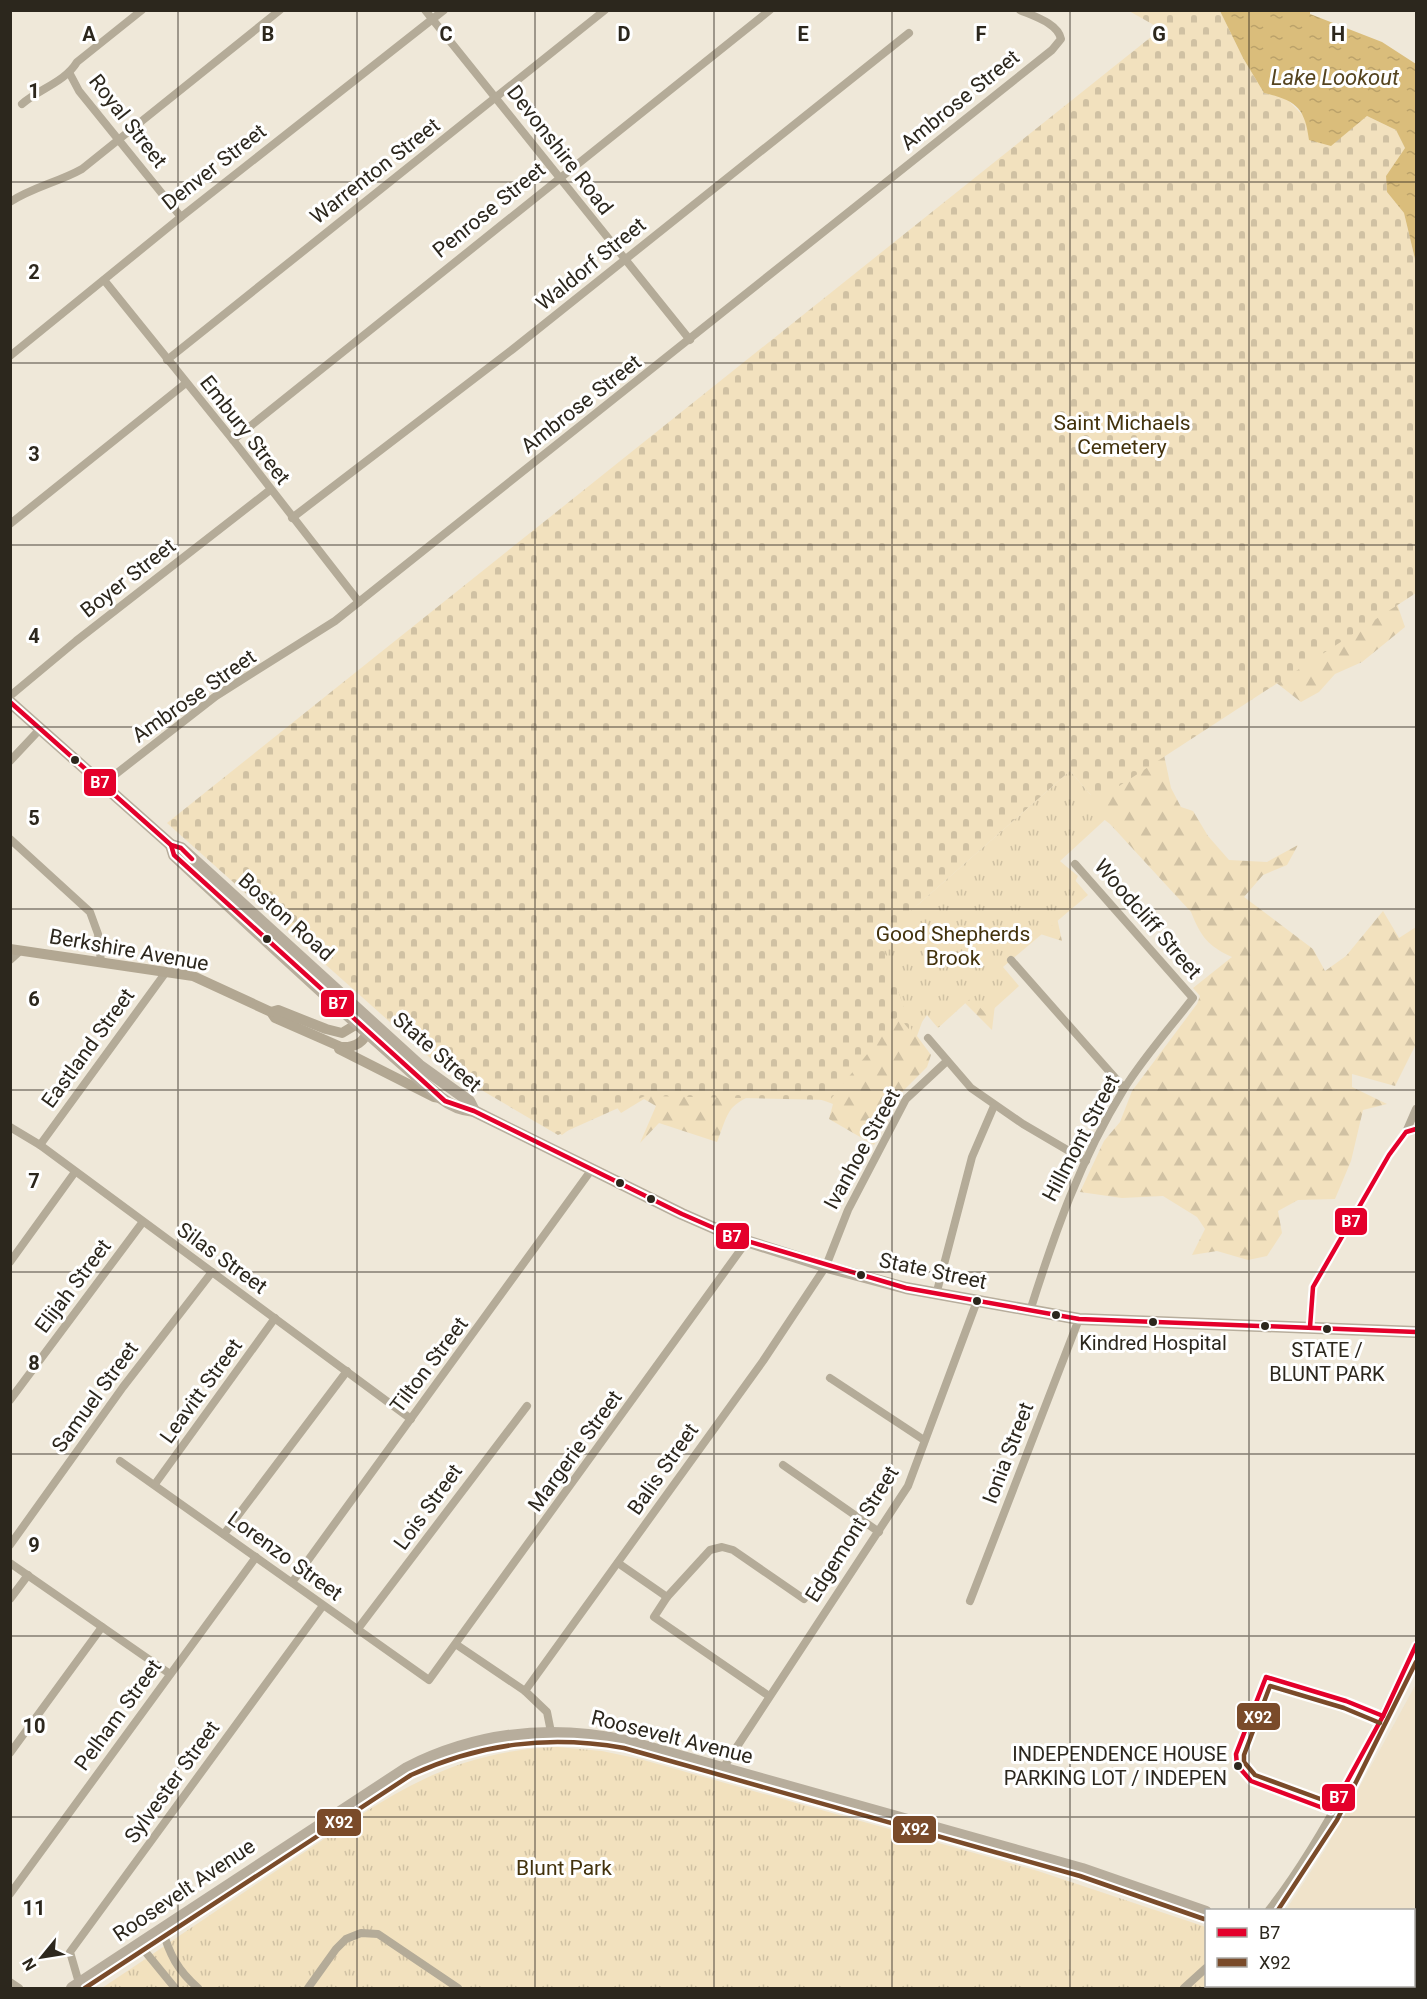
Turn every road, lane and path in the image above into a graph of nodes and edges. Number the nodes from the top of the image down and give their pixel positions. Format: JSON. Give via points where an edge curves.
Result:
{"nodes":[{"id":1,"x":142,"y":10,"type":"edge"},
{"id":2,"x":280,"y":10,"type":"edge"},
{"id":3,"x":424,"y":10,"type":"edge"},
{"id":4,"x":444,"y":10,"type":"edge"},
{"id":5,"x":605,"y":10,"type":"edge"},
{"id":6,"x":770,"y":10,"type":"edge"},
{"id":7,"x":1020,"y":10,"type":"edge"},
{"id":8,"x":432,"y":20,"type":"junction"},
{"id":9,"x":909,"y":33,"type":"dead end"},
{"id":10,"x":70,"y":74,"type":"junction"},
{"id":11,"x":496,"y":98,"type":"junction"},
{"id":12,"x":22,"y":104,"type":"dead end"},
{"id":13,"x":119,"y":140,"type":"junction"},
{"id":14,"x":560,"y":177,"type":"junction"},
{"id":15,"x":10,"y":202,"type":"edge"},
{"id":16,"x":181,"y":217,"type":"junction"},
{"id":17,"x":624,"y":261,"type":"junction"},
{"id":18,"x":104,"y":280,"type":"junction"},
{"id":19,"x":690,"y":340,"type":"junction"},
{"id":20,"x":10,"y":356,"type":"edge"},
{"id":21,"x":167,"y":360,"type":"junction"},
{"id":22,"x":186,"y":383,"type":"junction"},
{"id":23,"x":233,"y":440,"type":"junction"},
{"id":24,"x":270,"y":490,"type":"junction"},
{"id":25,"x":292,"y":518,"type":"junction"},
{"id":26,"x":10,"y":524,"type":"edge"},
{"id":27,"x":359,"y":602,"type":"junction"},
{"id":28,"x":10,"y":696,"type":"edge"},
{"id":29,"x":10,"y":702,"type":"edge"},
{"id":30,"x":40,"y":728,"type":"junction"},
{"id":31,"x":10,"y":761,"type":"edge"},
{"id":32,"x":103,"y":784,"type":"junction"},
{"id":33,"x":10,"y":839,"type":"edge"},
{"id":34,"x":1075,"y":864,"type":"dead end"},
{"id":35,"x":15,"y":950,"type":"edge"},
{"id":36,"x":10,"y":960,"type":"edge"},
{"id":37,"x":1011,"y":960,"type":"dead end"},
{"id":38,"x":101,"y":962,"type":"junction"},
{"id":39,"x":166,"y":972,"type":"junction"},
{"id":40,"x":1193,"y":998,"type":"joint"},
{"id":41,"x":271,"y":1012,"type":"junction"},
{"id":42,"x":366,"y":1021,"type":"junction"},
{"id":43,"x":368,"y":1034,"type":"junction"},
{"id":44,"x":928,"y":1038,"type":"dead end"},
{"id":45,"x":330,"y":1044,"type":"junction"},
{"id":46,"x":947,"y":1061,"type":"junction"},
{"id":47,"x":1124,"y":1088,"type":"junction"},
{"id":48,"x":442,"y":1098,"type":"junction"},
{"id":49,"x":994,"y":1106,"type":"junction"},
{"id":50,"x":1416,"y":1109,"type":"edge"},
{"id":51,"x":474,"y":1111,"type":"junction"},
{"id":52,"x":10,"y":1127,"type":"edge"},
{"id":53,"x":40,"y":1145,"type":"junction"},
{"id":54,"x":1086,"y":1161,"type":"junction"},
{"id":55,"x":592,"y":1169,"type":"junction"},
{"id":56,"x":75,"y":1172,"type":"junction"},
{"id":57,"x":142,"y":1223,"type":"junction"},
{"id":58,"x":747,"y":1241,"type":"junction"},
{"id":59,"x":10,"y":1262,"type":"edge"},
{"id":60,"x":826,"y":1266,"type":"junction"},
{"id":61,"x":212,"y":1272,"type":"junction"},
{"id":62,"x":936,"y":1295,"type":"junction"},
{"id":63,"x":977,"y":1301,"type":"junction"},
{"id":64,"x":1030,"y":1311,"type":"junction"},
{"id":65,"x":275,"y":1318,"type":"junction"},
{"id":66,"x":1079,"y":1319,"type":"junction"},
{"id":67,"x":1310,"y":1327,"type":"junction"},
{"id":68,"x":1416,"y":1332,"type":"edge"},
{"id":69,"x":346,"y":1371,"type":"junction"},
{"id":70,"x":830,"y":1378,"type":"dead end"},
{"id":71,"x":10,"y":1400,"type":"edge"},
{"id":72,"x":527,"y":1406,"type":"dead end"},
{"id":73,"x":411,"y":1419,"type":"junction"},
{"id":74,"x":924,"y":1440,"type":"junction"},
{"id":75,"x":120,"y":1461,"type":"dead end"},
{"id":76,"x":783,"y":1465,"type":"dead end"},
{"id":77,"x":155,"y":1484,"type":"junction"},
{"id":78,"x":879,"y":1532,"type":"junction"},
{"id":79,"x":224,"y":1534,"type":"junction"},
{"id":80,"x":10,"y":1545,"type":"edge"},
{"id":81,"x":256,"y":1557,"type":"junction"},
{"id":82,"x":10,"y":1563,"type":"edge"},
{"id":83,"x":618,"y":1563,"type":"junction"},
{"id":84,"x":28,"y":1575,"type":"junction"},
{"id":85,"x":294,"y":1581,"type":"junction"},
{"id":86,"x":667,"y":1597,"type":"junction"},
{"id":87,"x":10,"y":1599,"type":"edge"},
{"id":88,"x":804,"y":1599,"type":"dead end"},
{"id":89,"x":970,"y":1601,"type":"dead end"},
{"id":90,"x":322,"y":1606,"type":"junction"},
{"id":91,"x":102,"y":1627,"type":"junction"},
{"id":92,"x":357,"y":1630,"type":"junction"},
{"id":93,"x":1416,"y":1644,"type":"edge"},
{"id":94,"x":457,"y":1645,"type":"junction"},
{"id":95,"x":170,"y":1674,"type":"junction"},
{"id":96,"x":429,"y":1680,"type":"joint"},
{"id":97,"x":525,"y":1691,"type":"junction"},
{"id":98,"x":770,"y":1696,"type":"junction"},
{"id":99,"x":551,"y":1732,"type":"junction"},
{"id":100,"x":10,"y":1753,"type":"edge"},
{"id":101,"x":723,"y":1768,"type":"junction"},
{"id":102,"x":10,"y":1894,"type":"edge"},
{"id":103,"x":1270,"y":1909,"type":"edge"},
{"id":104,"x":1205,"y":1912,"type":"edge"},
{"id":105,"x":162,"y":1928,"type":"junction"},
{"id":106,"x":139,"y":1944,"type":"junction"},
{"id":107,"x":1205,"y":1969,"type":"edge"},
{"id":108,"x":10,"y":1982,"type":"edge"},
{"id":109,"x":75,"y":1986,"type":"edge"},
{"id":110,"x":196,"y":1988,"type":"edge"},
{"id":111,"x":19,"y":1989,"type":"edge"},
{"id":112,"x":175,"y":1989,"type":"edge"},
{"id":113,"x":308,"y":1989,"type":"edge"},
{"id":114,"x":458,"y":1989,"type":"edge"},
{"id":115,"x":1184,"y":1989,"type":"edge"}],
"edges":[{"from":1,"to":10,"type":"street","via":[[77,62]]},
{"from":2,"to":13,"type":"street"},
{"from":3,"to":8,"type":"street","name":"Devonshire Road"},
{"from":4,"to":8,"type":"street","name":"Denver Street"},
{"from":5,"to":11,"type":"street","name":"Warrenton Street"},
{"from":6,"to":14,"type":"street","name":"Penrose Street"},
{"from":7,"to":19,"type":"street","name":"Ambrose Street","via":[[1059,32],[1061,39],[1052,50]]},
{"from":8,"to":11,"type":"street","name":"Devonshire Road"},
{"from":8,"to":16,"type":"street","name":"Denver Street"},
{"from":9,"to":17,"type":"street","name":"Waldorf Street"},
{"from":10,"to":12,"type":"street","via":[[37,90]]},
{"from":10,"to":13,"type":"street","name":"Royal Street"},
{"from":11,"to":14,"type":"street","name":"Devonshire Road"},
{"from":11,"to":21,"type":"street","name":"Warrenton Street"},
{"from":13,"to":15,"type":"street","via":[[82,169]]},
{"from":13,"to":16,"type":"street","name":"Royal Street"},
{"from":14,"to":17,"type":"street","name":"Devonshire Road"},
{"from":14,"to":23,"type":"street","name":"Penrose Street"},
{"from":16,"to":18,"type":"street","name":"Denver Street"},
{"from":17,"to":19,"type":"street","name":"Devonshire Road"},
{"from":17,"to":25,"type":"street","name":"Waldorf Street"},
{"from":18,"to":20,"type":"street","name":"Denver Street"},
{"from":18,"to":21,"type":"street","name":"Embury Street"},
{"from":19,"to":27,"type":"street","name":"Ambrose Street"},
{"from":21,"to":22,"type":"street","name":"Embury Street"},
{"from":22,"to":23,"type":"street","name":"Embury Street"},
{"from":22,"to":26,"type":"street"},
{"from":23,"to":24,"type":"street","name":"Embury Street"},
{"from":24,"to":25,"type":"street","name":"Embury Street"},
{"from":24,"to":28,"type":"street","name":"Boyer Street"},
{"from":25,"to":27,"type":"street","name":"Embury Street"},
{"from":27,"to":32,"type":"street","name":"Ambrose Street","via":[[309,640],[216,696]]},
{"from":29,"to":30,"type":"main road","name":"Boston Road"},
{"from":30,"to":31,"type":"street"},
{"from":30,"to":32,"type":"main road","name":"Boston Road"},
{"from":32,"to":42,"type":"main road","name":"Boston Road","via":[[171,845],[181,848]]},
{"from":33,"to":38,"type":"street","via":[[90,912],[98,934]]},
{"from":34,"to":40,"type":"street","name":"Woodcliff Street"},
{"from":35,"to":36,"type":"street"},
{"from":35,"to":38,"type":"main road","name":"Berkshire Avenue"},
{"from":37,"to":47,"type":"street"},
{"from":38,"to":39,"type":"main road","name":"Berkshire Avenue"},
{"from":39,"to":41,"type":"main road","name":"Berkshire Avenue","via":[[206,981]]},
{"from":39,"to":53,"type":"street","name":"Eastland Street"},
{"from":40,"to":47,"type":"street","name":"Hillmont Street"},
{"from":41,"to":42,"type":"main road","name":"Berkshire Avenue","via":[[278,1010],[342,1033]]},
{"from":41,"to":45,"type":"main road","name":"Berkshire Avenue","via":[[275,1018]]},
{"from":42,"to":43,"type":"main road","name":"Boston Road"},
{"from":42,"to":51,"type":"main road","name":"State Street","via":[[468,1101]]},
{"from":43,"to":45,"type":"main road","name":"Berkshire Avenue","via":[[356,1046]]},
{"from":43,"to":48,"type":"main road","name":"State Street"},
{"from":44,"to":46,"type":"street"},
{"from":45,"to":48,"type":"main road"},
{"from":46,"to":49,"type":"street","via":[[970,1088]]},
{"from":46,"to":60,"type":"street","name":"Ivanhoe Street","via":[[906,1099],[848,1210]]},
{"from":47,"to":54,"type":"street","name":"Hillmont Street"},
{"from":48,"to":51,"type":"main road","name":"State Street","via":[[463,1110]]},
{"from":49,"to":54,"type":"street"},
{"from":49,"to":62,"type":"street","via":[[972,1157]]},
{"from":50,"to":67,"type":"street","via":[[1312,1287]]},
{"from":51,"to":55,"type":"main road","name":"State Street"},
{"from":52,"to":53,"type":"street","name":"Silas Street"},
{"from":53,"to":56,"type":"street","name":"Silas Street"},
{"from":54,"to":64,"type":"street","name":"Hillmont Street","via":[[1058,1222]]},
{"from":55,"to":58,"type":"main road","name":"State Street"},
{"from":55,"to":73,"type":"street","name":"Tilton Street"},
{"from":56,"to":57,"type":"street","name":"Silas Street"},
{"from":56,"to":59,"type":"street"},
{"from":57,"to":61,"type":"street","name":"Silas Street"},
{"from":57,"to":71,"type":"street","name":"Elijah Street"},
{"from":58,"to":60,"type":"main road","name":"State Street"},
{"from":58,"to":94,"type":"street","name":"Margerie Street"},
{"from":60,"to":62,"type":"main road","name":"State Street"},
{"from":60,"to":83,"type":"street","name":"Balis Street"},
{"from":61,"to":65,"type":"street","name":"Silas Street"},
{"from":61,"to":80,"type":"street","name":"Samuel Street","via":[[123,1387]]},
{"from":62,"to":63,"type":"main road","name":"State Street"},
{"from":63,"to":64,"type":"main road","name":"State Street"},
{"from":63,"to":74,"type":"street","name":"Edgemont Street"},
{"from":64,"to":66,"type":"main road","name":"State Street"},
{"from":65,"to":69,"type":"street","name":"Silas Street"},
{"from":65,"to":77,"type":"street","name":"Leavitt Street"},
{"from":66,"to":67,"type":"main road","name":"State Street"},
{"from":66,"to":89,"type":"street","name":"Ionia Street"},
{"from":67,"to":68,"type":"main road","name":"State Street"},
{"from":69,"to":73,"type":"street","name":"Silas Street"},
{"from":69,"to":79,"type":"street"},
{"from":70,"to":74,"type":"street"},
{"from":72,"to":92,"type":"street","name":"Lois Street"},
{"from":73,"to":85,"type":"street","name":"Tilton Street"},
{"from":74,"to":78,"type":"street","name":"Edgemont Street","via":[[908,1486]]},
{"from":75,"to":77,"type":"street","name":"Lorenzo Street"},
{"from":76,"to":78,"type":"street"},
{"from":77,"to":79,"type":"street","name":"Lorenzo Street"},
{"from":78,"to":98,"type":"street","name":"Edgemont Street"},
{"from":79,"to":81,"type":"street","name":"Lorenzo Street"},
{"from":81,"to":85,"type":"street","name":"Lorenzo Street"},
{"from":81,"to":95,"type":"street","name":"Pelham Street"},
{"from":82,"to":84,"type":"street"},
{"from":83,"to":86,"type":"street"},
{"from":83,"to":97,"type":"street","name":"Balis Street"},
{"from":84,"to":87,"type":"street"},
{"from":84,"to":91,"type":"street"},
{"from":85,"to":90,"type":"street","name":"Lorenzo Street"},
{"from":86,"to":88,"type":"street","via":[[710,1550],[723,1547]]},
{"from":86,"to":98,"type":"street","via":[[654,1617]]},
{"from":90,"to":92,"type":"street","name":"Lorenzo Street"},
{"from":90,"to":109,"type":"street","name":"Sylvester Street","via":[[70,1952]]},
{"from":91,"to":95,"type":"street"},
{"from":91,"to":100,"type":"street"},
{"from":92,"to":96,"type":"street","name":"Lorenzo Street"},
{"from":93,"to":103,"type":"street","via":[[1383,1716],[1307,1858]]},
{"from":94,"to":96,"type":"street","name":"Margerie Street"},
{"from":94,"to":97,"type":"street"},
{"from":95,"to":102,"type":"street","name":"Pelham Street"},
{"from":97,"to":99,"type":"street","via":[[547,1712]]},
{"from":98,"to":101,"type":"street","name":"Edgemont Street"},
{"from":99,"to":101,"type":"main road","name":"Roosevelt Avenue","via":[[620,1740]]},
{"from":99,"to":105,"type":"main road","name":"Roosevelt Avenue","via":[[472,1743],[419,1762]]},
{"from":101,"to":104,"type":"main road","name":"Roosevelt Avenue","via":[[1082,1869]]},
{"from":105,"to":106,"type":"main road","name":"Roosevelt Avenue"},
{"from":105,"to":110,"type":"street","via":[[169,1954]]},
{"from":106,"to":109,"type":"main road","name":"Roosevelt Avenue"},
{"from":106,"to":112,"type":"street"},
{"from":107,"to":115,"type":"street"},
{"from":108,"to":111,"type":"street"},
{"from":113,"to":114,"type":"street","via":[[336,1949],[346,1939],[362,1933],[378,1934]]}]}
